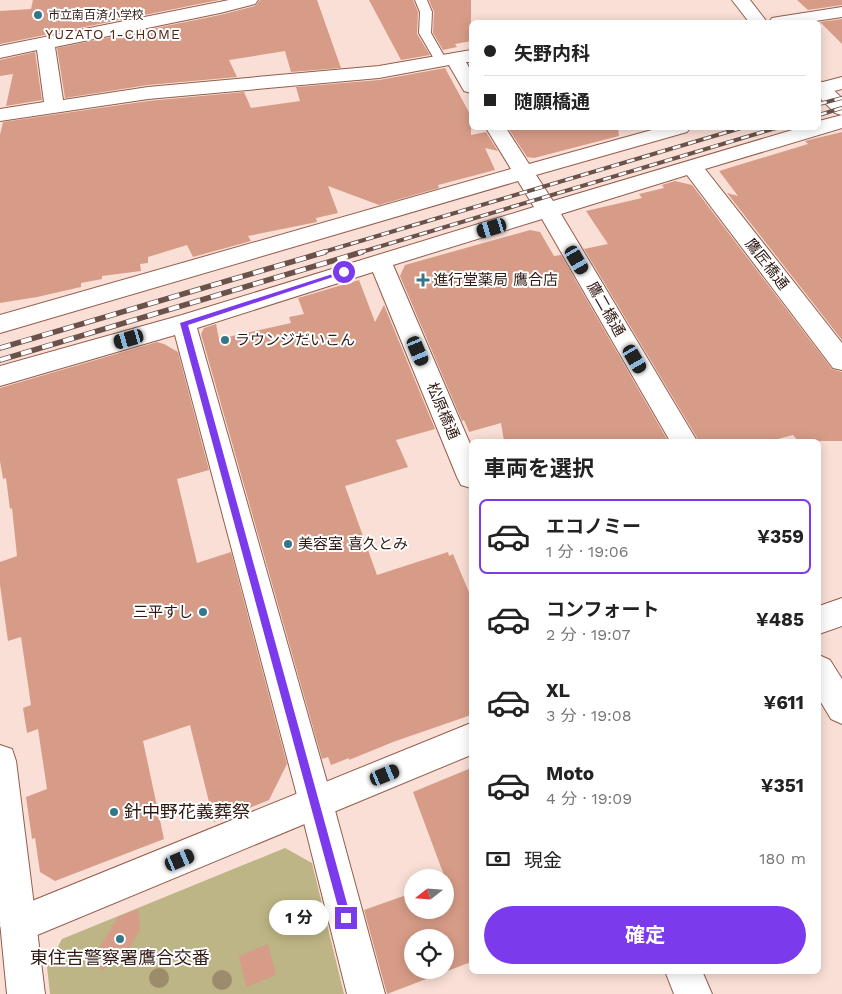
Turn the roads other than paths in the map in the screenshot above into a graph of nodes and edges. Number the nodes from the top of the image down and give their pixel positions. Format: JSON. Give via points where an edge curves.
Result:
{"nodes":[{"id":1,"x":249,"y":0,"type":"edge"},
{"id":2,"x":421,"y":0,"type":"edge"},
{"id":3,"x":740,"y":0,"type":"edge"},
{"id":4,"x":842,"y":12,"type":"edge"},
{"id":5,"x":756,"y":20,"type":"edge"},
{"id":6,"x":791,"y":20,"type":"edge"},
{"id":7,"x":45,"y":43,"type":"junction"},
{"id":8,"x":0,"y":52,"type":"edge"},
{"id":9,"x":456,"y":59,"type":"edge"},
{"id":10,"x":842,"y":83,"type":"edge"},
{"id":11,"x":469,"y":84,"type":"edge"},
{"id":12,"x":821,"y":88,"type":"edge"},
{"id":13,"x":821,"y":90,"type":"edge"},
{"id":14,"x":54,"y":106,"type":"junction"},
{"id":15,"x":842,"y":109,"type":"edge"},
{"id":16,"x":0,"y":115,"type":"edge"},
{"id":17,"x":842,"y":121,"type":"edge"},
{"id":18,"x":821,"y":127,"type":"edge"},
{"id":19,"x":497,"y":130,"type":"edge"},
{"id":20,"x":673,"y":130,"type":"edge"},
{"id":21,"x":813,"y":130,"type":"edge"},
{"id":22,"x":692,"y":167,"type":"junction"},
{"id":23,"x":522,"y":171,"type":"junction"},
{"id":24,"x":548,"y":211,"type":"junction"},
{"id":25,"x":380,"y":261,"type":"junction"},
{"id":26,"x":184,"y":323,"type":"junction"},
{"id":27,"x":0,"y":324,"type":"edge"},
{"id":28,"x":842,"y":362,"type":"edge"},
{"id":29,"x":0,"y":376,"type":"edge"},
{"id":30,"x":683,"y":439,"type":"edge"},
{"id":31,"x":469,"y":472,"type":"edge"},
{"id":32,"x":842,"y":612,"type":"edge"},
{"id":33,"x":821,"y":619,"type":"edge"},
{"id":34,"x":821,"y":673,"type":"edge"},
{"id":35,"x":842,"y":708,"type":"edge"},
{"id":36,"x":469,"y":740,"type":"edge"},
{"id":37,"x":0,"y":761,"type":"edge"},
{"id":38,"x":316,"y":804,"type":"junction"},
{"id":39,"x":9,"y":929,"type":"edge"},
{"id":40,"x":684,"y":974,"type":"edge"},
{"id":41,"x":26,"y":994,"type":"edge"},
{"id":42,"x":366,"y":994,"type":"edge"},
{"id":43,"x":693,"y":994,"type":"edge"}],
"edges":[{"from":1,"to":7,"type":"street"},
{"from":2,"to":9,"type":"lane","via":[[426,12],[425,33]]},
{"from":3,"to":5,"type":"street"},
{"from":4,"to":6,"type":"street"},
{"from":7,"to":8,"type":"street"},
{"from":7,"to":14,"type":"street"},
{"from":9,"to":11,"type":"street"},
{"from":9,"to":14,"type":"street","via":[[379,72],[148,92]]},
{"from":10,"to":12,"type":"street"},
{"from":13,"to":15,"type":"street"},
{"from":14,"to":16,"type":"street"},
{"from":17,"to":18,"type":"street"},
{"from":19,"to":23,"type":"street","name":"鷹二橋通"},
{"from":20,"to":23,"type":"street"},
{"from":21,"to":22,"type":"street"},
{"from":22,"to":24,"type":"street"},
{"from":22,"to":28,"type":"street","name":"鷹匠橋通"},
{"from":23,"to":24,"type":"street","name":"鷹二橋通"},
{"from":23,"to":27,"type":"street","via":[[364,220]]},
{"from":24,"to":25,"type":"street"},
{"from":24,"to":30,"type":"street","name":"鷹二橋通"},
{"from":25,"to":26,"type":"street"},
{"from":25,"to":31,"type":"street","name":"松原橋通"},
{"from":26,"to":29,"type":"street"},
{"from":26,"to":38,"type":"street"},
{"from":32,"to":33,"type":"street"},
{"from":34,"to":35,"type":"street"},
{"from":36,"to":38,"type":"street"},
{"from":37,"to":39,"type":"street"},
{"from":38,"to":39,"type":"street"},
{"from":38,"to":42,"type":"street"},
{"from":39,"to":41,"type":"street"},
{"from":40,"to":43,"type":"street"}]}
